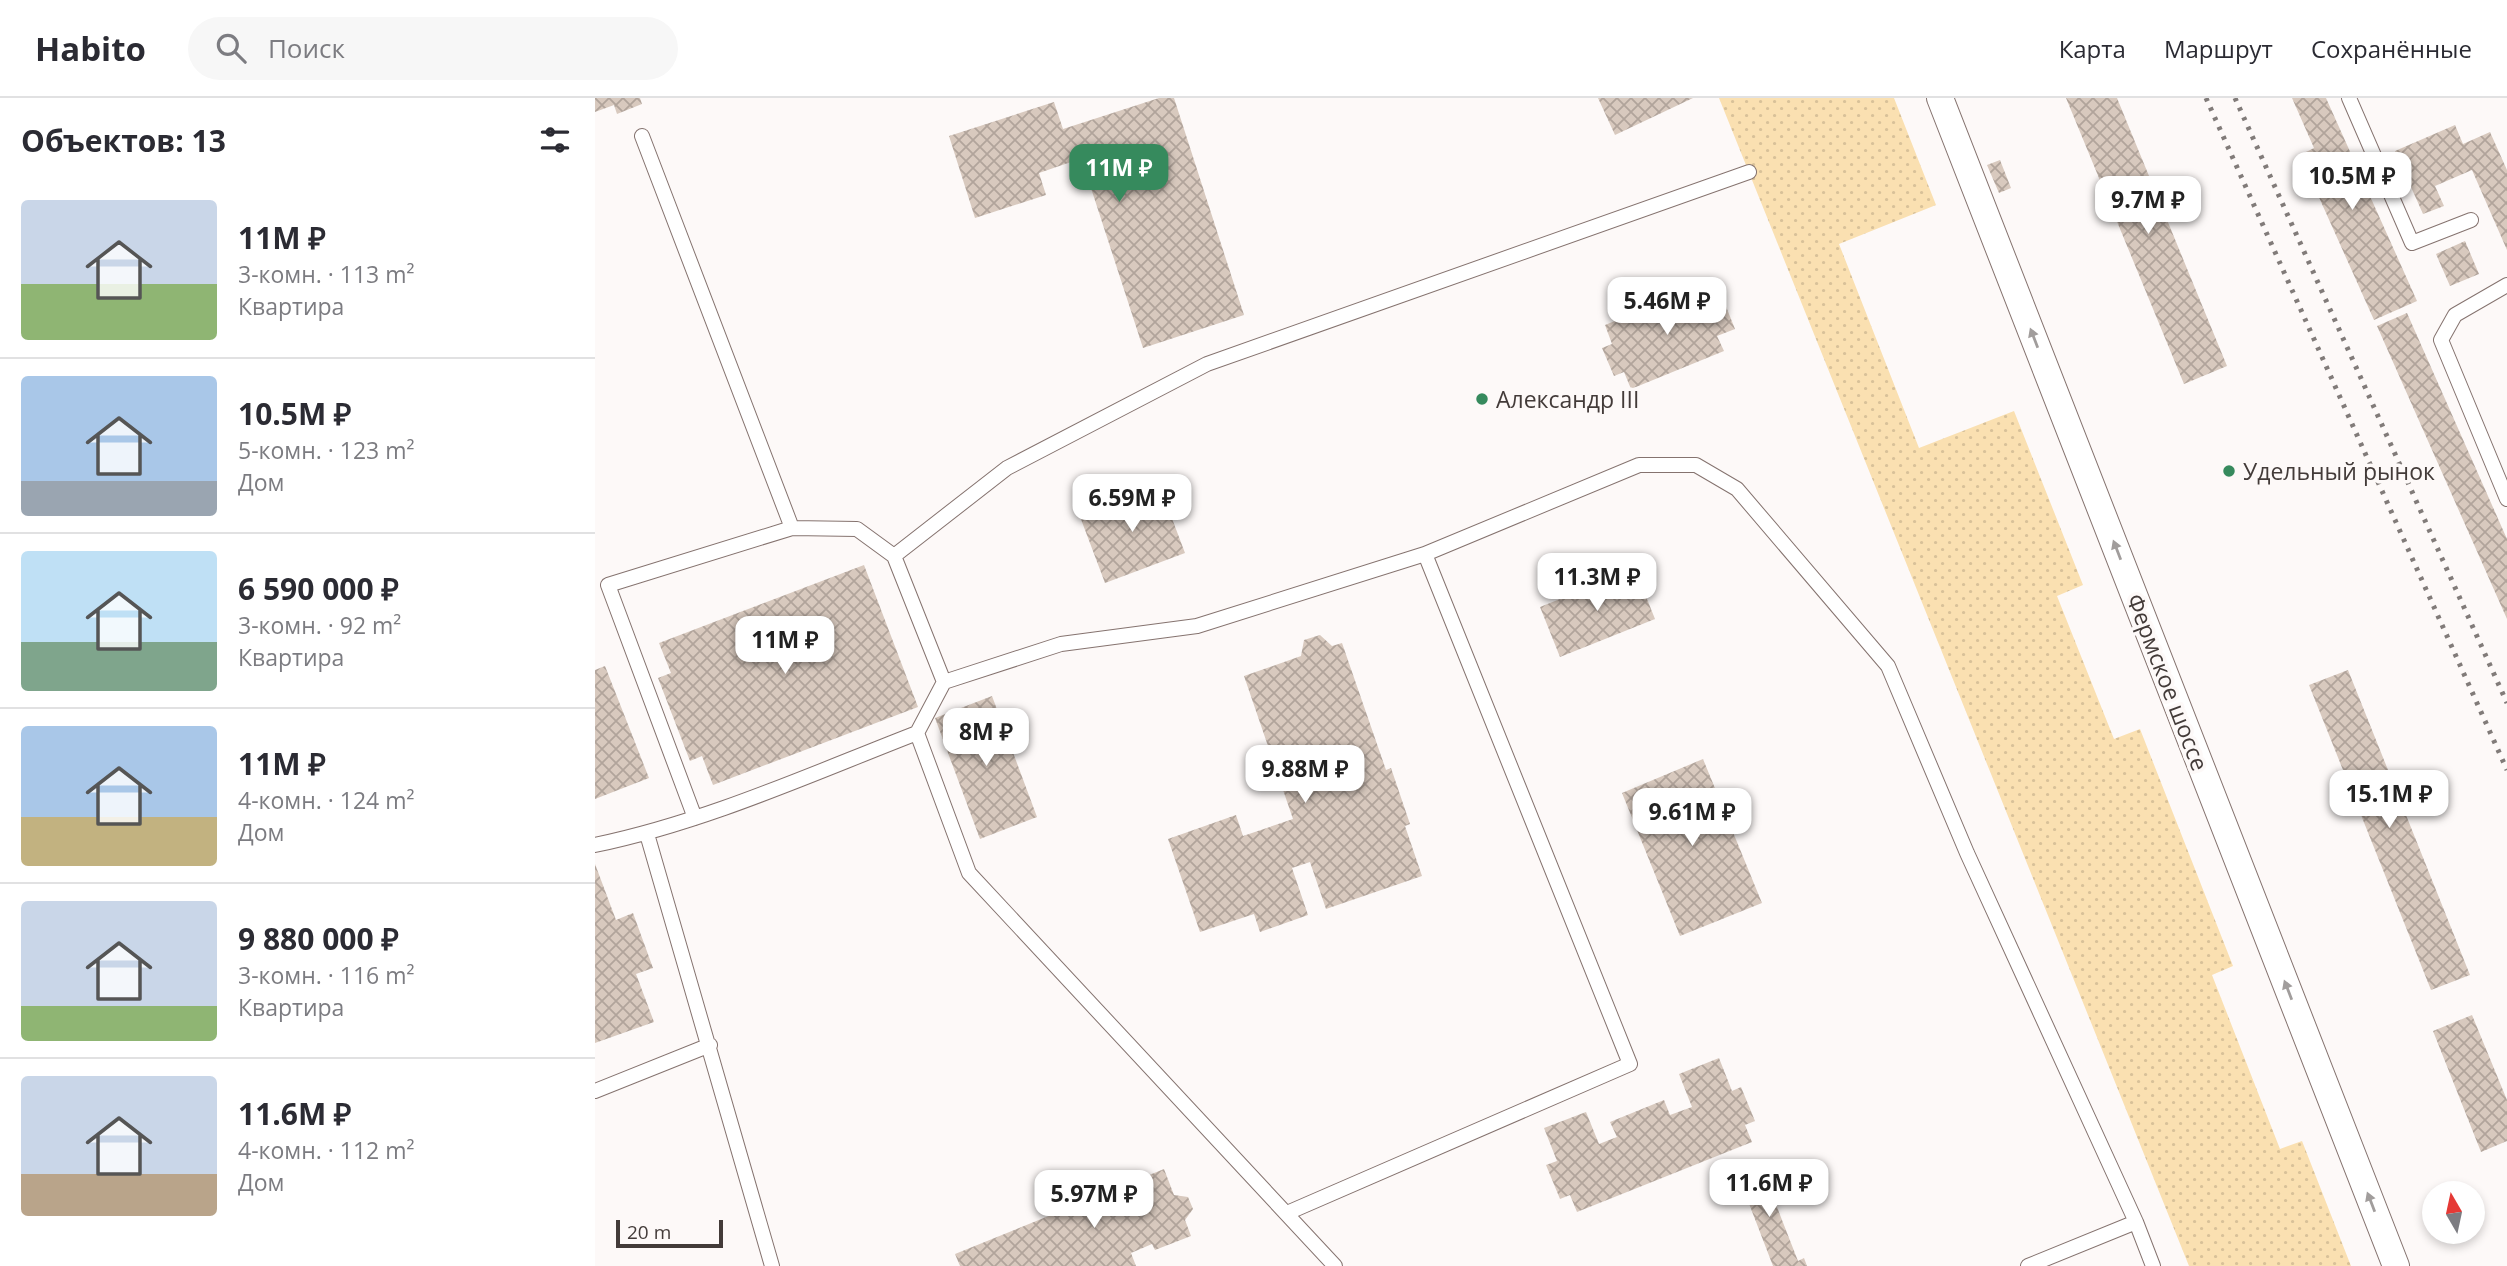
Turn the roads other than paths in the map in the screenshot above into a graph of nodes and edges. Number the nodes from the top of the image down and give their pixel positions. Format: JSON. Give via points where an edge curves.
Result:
{"nodes":[{"id":1,"x":1940,"y":98,"type":"edge"},
{"id":2,"x":2349,"y":98,"type":"edge"},
{"id":3,"x":642,"y":136,"type":"dead end"},
{"id":4,"x":1749,"y":172,"type":"dead end"},
{"id":5,"x":2471,"y":220,"type":"dead end"},
{"id":6,"x":2507,"y":285,"type":"edge"},
{"id":7,"x":2507,"y":499,"type":"edge"},
{"id":8,"x":792,"y":528,"type":"junction"},
{"id":9,"x":1425,"y":554,"type":"junction"},
{"id":10,"x":894,"y":556,"type":"junction"},
{"id":11,"x":602,"y":585,"type":"edge"},
{"id":12,"x":944,"y":682,"type":"junction"},
{"id":13,"x":917,"y":733,"type":"junction"},
{"id":14,"x":695,"y":818,"type":"junction"},
{"id":15,"x":647,"y":834,"type":"junction"},
{"id":16,"x":595,"y":845,"type":"edge"},
{"id":17,"x":709,"y":1045,"type":"junction"},
{"id":18,"x":595,"y":1091,"type":"edge"},
{"id":19,"x":1287,"y":1213,"type":"junction"},
{"id":20,"x":2136,"y":1222,"type":"junction"},
{"id":21,"x":772,"y":1266,"type":"edge"},
{"id":22,"x":1335,"y":1266,"type":"edge"},
{"id":23,"x":2028,"y":1266,"type":"edge"},
{"id":24,"x":2153,"y":1266,"type":"edge"},
{"id":25,"x":2396,"y":1266,"type":"edge"}],
"edges":[{"from":25,"to":1,"type":"street","name":"Фермское шоссе","one_way":true},
{"from":2,"to":5,"type":"lane","via":[[2412,243]]},
{"from":3,"to":8,"type":"lane"},
{"from":4,"to":10,"type":"lane","via":[[1207,364],[1007,468]]},
{"from":6,"to":7,"type":"lane","via":[[2455,315],[2441,340]]},
{"from":8,"to":10,"type":"lane","via":[[857,529]]},
{"from":8,"to":11,"type":"lane"},
{"from":9,"to":12,"type":"lane","via":[[1197,626],[1061,644]]},
{"from":9,"to":19,"type":"lane","via":[[1630,1064]]},
{"from":9,"to":20,"type":"lane","via":[[1639,465],[1696,465],[1737,489],[1888,666],[1967,853]]},
{"from":10,"to":12,"type":"lane"},
{"from":11,"to":14,"type":"lane"},
{"from":12,"to":13,"type":"lane"},
{"from":13,"to":14,"type":"lane"},
{"from":13,"to":19,"type":"lane","via":[[969,873]]},
{"from":14,"to":15,"type":"lane"},
{"from":15,"to":16,"type":"lane"},
{"from":15,"to":17,"type":"lane"},
{"from":17,"to":18,"type":"lane"},
{"from":17,"to":21,"type":"lane"},
{"from":19,"to":22,"type":"lane"},
{"from":20,"to":23,"type":"lane"},
{"from":20,"to":24,"type":"lane"}]}
